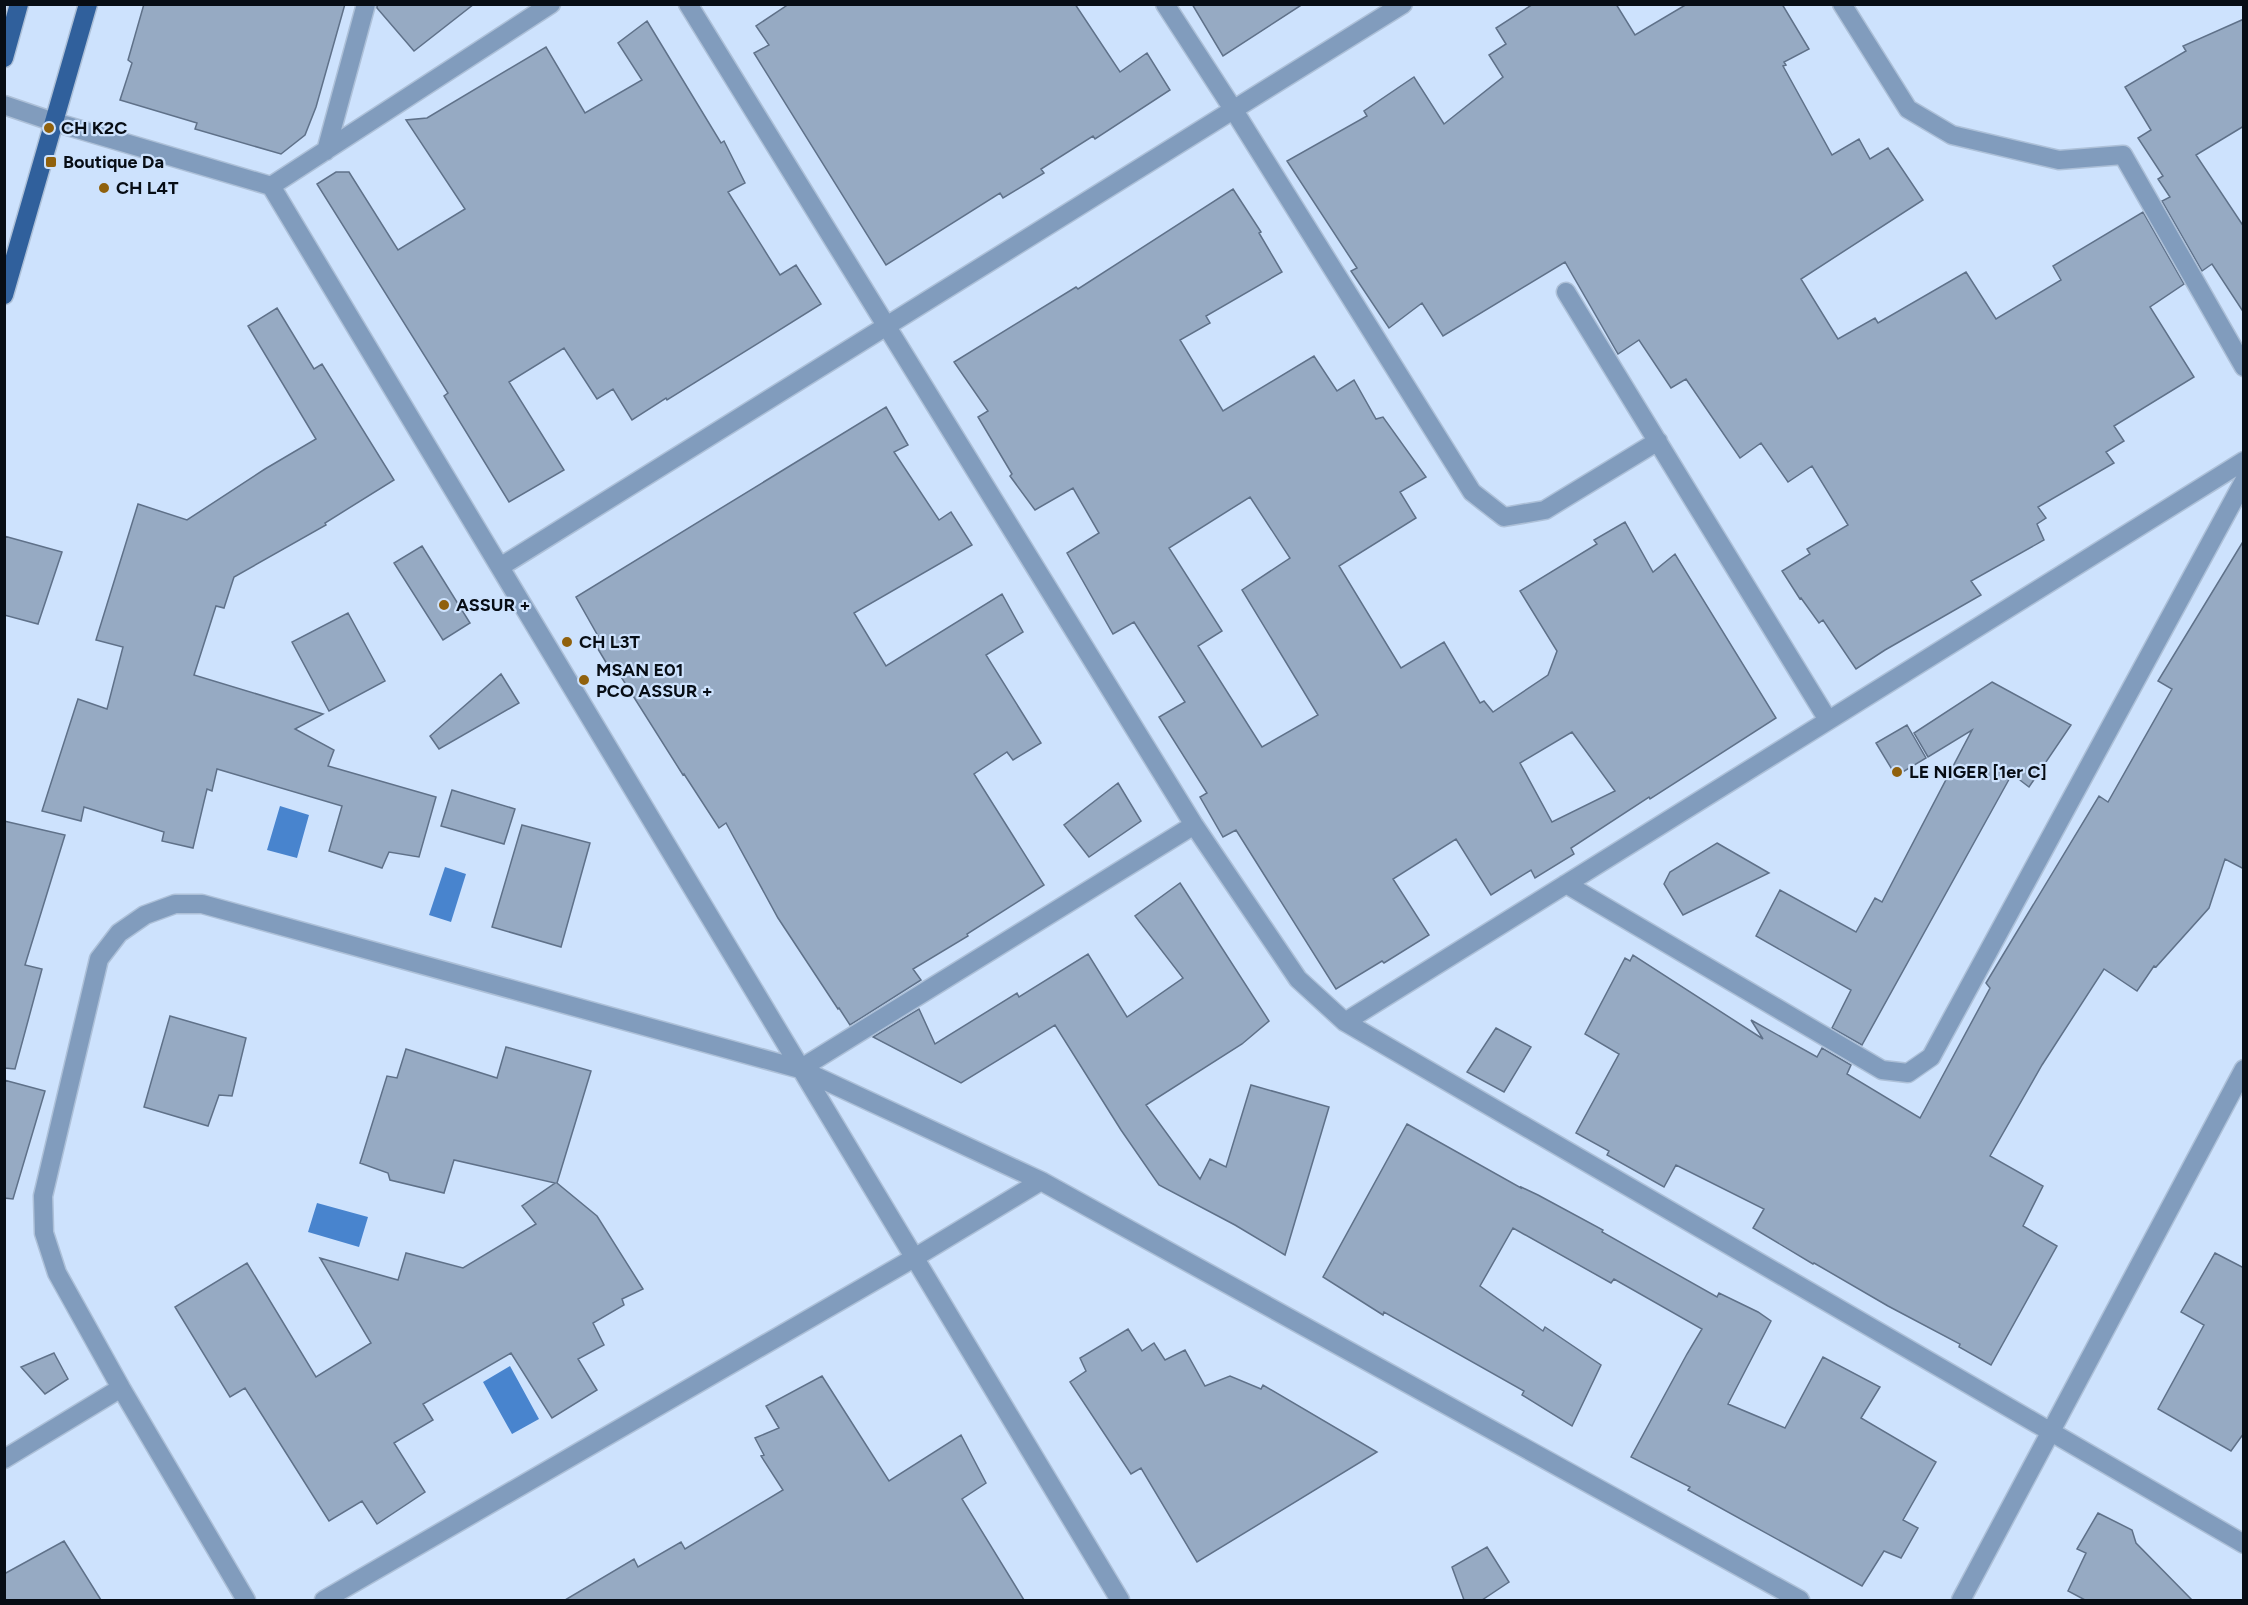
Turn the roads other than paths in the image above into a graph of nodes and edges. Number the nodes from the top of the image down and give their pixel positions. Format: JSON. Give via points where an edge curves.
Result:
{"nodes":[{"id":1,"x":19,"y":4,"type":"edge"},
{"id":2,"x":88,"y":4,"type":"edge"},
{"id":3,"x":366,"y":4,"type":"edge"},
{"id":4,"x":551,"y":4,"type":"edge"},
{"id":5,"x":688,"y":4,"type":"edge"},
{"id":6,"x":1165,"y":4,"type":"edge"},
{"id":7,"x":1403,"y":4,"type":"edge"},
{"id":8,"x":1842,"y":4,"type":"edge"},
{"id":9,"x":4,"y":58,"type":"edge"},
{"id":10,"x":4,"y":105,"type":"edge"},
{"id":11,"x":1233,"y":109,"type":"junction"},
{"id":12,"x":54,"y":122,"type":"junction"},
{"id":13,"x":326,"y":151,"type":"junction"},
{"id":14,"x":271,"y":186,"type":"junction"},
{"id":15,"x":1566,"y":292,"type":"dead end"},
{"id":16,"x":4,"y":296,"type":"edge"},
{"id":17,"x":885,"y":325,"type":"junction"},
{"id":18,"x":2244,"y":367,"type":"edge"},
{"id":19,"x":1658,"y":441,"type":"junction"},
{"id":20,"x":2244,"y":461,"type":"edge"},
{"id":21,"x":2244,"y":481,"type":"edge"},
{"id":22,"x":500,"y":567,"type":"junction"},
{"id":23,"x":1828,"y":720,"type":"junction"},
{"id":24,"x":1194,"y":825,"type":"junction"},
{"id":25,"x":1566,"y":884,"type":"junction"},
{"id":26,"x":1345,"y":1022,"type":"junction"},
{"id":27,"x":800,"y":1069,"type":"junction"},
{"id":28,"x":2244,"y":1069,"type":"edge"},
{"id":29,"x":1041,"y":1181,"type":"junction"},
{"id":30,"x":914,"y":1258,"type":"junction"},
{"id":31,"x":121,"y":1388,"type":"junction"},
{"id":32,"x":2050,"y":1431,"type":"junction"},
{"id":33,"x":4,"y":1459,"type":"edge"},
{"id":34,"x":2244,"y":1544,"type":"edge"},
{"id":35,"x":246,"y":1600,"type":"edge"},
{"id":36,"x":324,"y":1600,"type":"edge"},
{"id":37,"x":1120,"y":1600,"type":"edge"},
{"id":38,"x":1800,"y":1600,"type":"edge"},
{"id":39,"x":1960,"y":1600,"type":"edge"}],
"edges":[{"from":1,"to":9,"type":"main road"},
{"from":2,"to":12,"type":"main road"},
{"from":3,"to":13,"type":"street"},
{"from":4,"to":13,"type":"street"},
{"from":5,"to":17,"type":"street"},
{"from":6,"to":11,"type":"street"},
{"from":7,"to":11,"type":"street"},
{"from":8,"to":18,"type":"street","via":[[1908,109],[1952,135],[2059,160],[2123,155]]},
{"from":10,"to":12,"type":"street"},
{"from":11,"to":17,"type":"street"},
{"from":11,"to":19,"type":"street","via":[[1472,492],[1504,517],[1545,510]]},
{"from":12,"to":14,"type":"street"},
{"from":12,"to":16,"type":"main road"},
{"from":13,"to":14,"type":"street"},
{"from":14,"to":22,"type":"street"},
{"from":15,"to":19,"type":"street"},
{"from":17,"to":22,"type":"street"},
{"from":17,"to":24,"type":"street"},
{"from":19,"to":23,"type":"street"},
{"from":20,"to":23,"type":"street"},
{"from":21,"to":25,"type":"street","via":[[1931,1057],[1908,1073],[1882,1070]]},
{"from":22,"to":27,"type":"street"},
{"from":23,"to":25,"type":"street"},
{"from":24,"to":26,"type":"street","via":[[1298,979]]},
{"from":24,"to":27,"type":"street"},
{"from":25,"to":26,"type":"street"},
{"from":26,"to":32,"type":"street"},
{"from":27,"to":29,"type":"street"},
{"from":27,"to":30,"type":"street"},
{"from":27,"to":31,"type":"street","via":[[202,904],[175,904],[145,915],[119,933],[99,959],[43,1196],[44,1233],[57,1273]]},
{"from":28,"to":32,"type":"street"},
{"from":29,"to":30,"type":"street"},
{"from":29,"to":38,"type":"street"},
{"from":30,"to":36,"type":"street"},
{"from":30,"to":37,"type":"street"},
{"from":31,"to":33,"type":"street"},
{"from":31,"to":35,"type":"street"},
{"from":32,"to":34,"type":"street"},
{"from":32,"to":39,"type":"street"}]}
